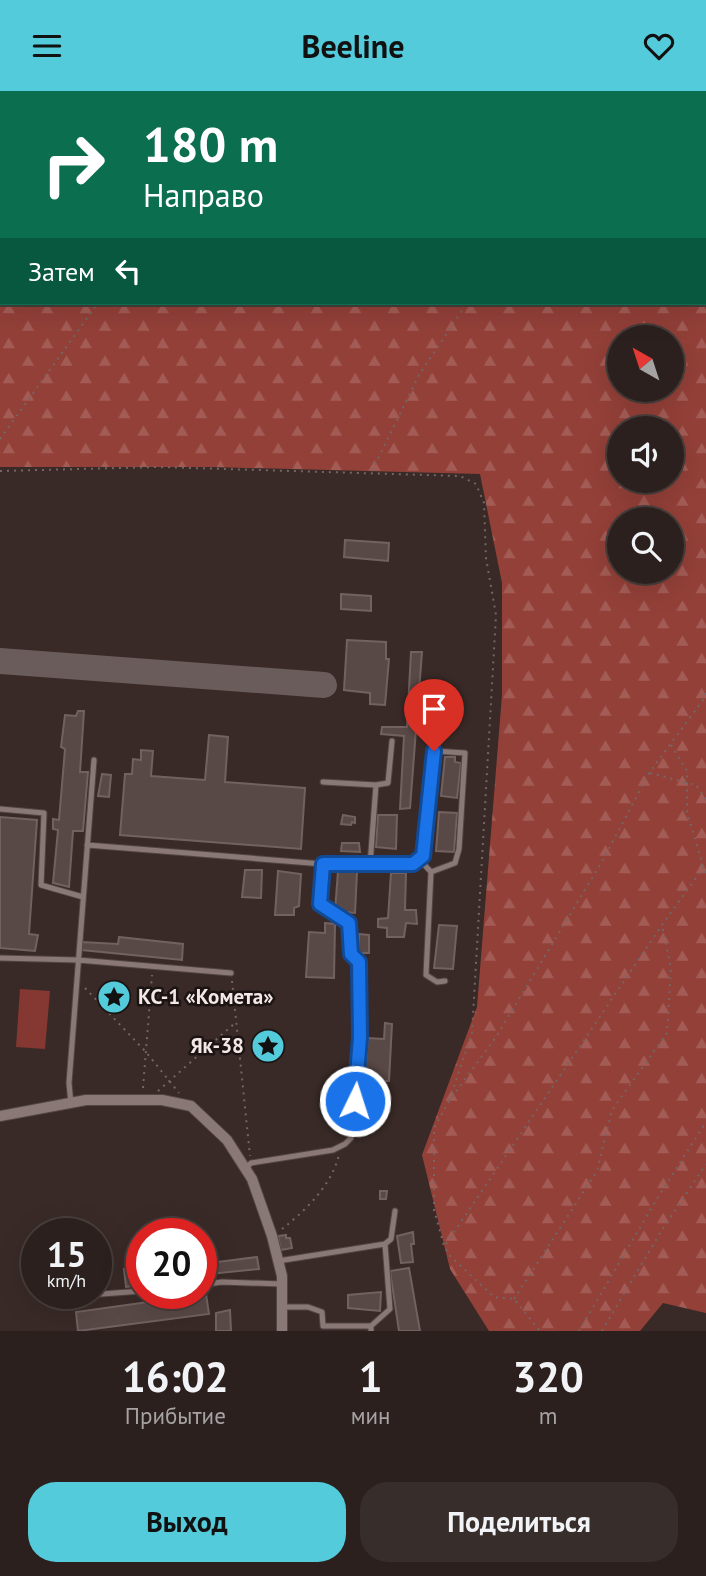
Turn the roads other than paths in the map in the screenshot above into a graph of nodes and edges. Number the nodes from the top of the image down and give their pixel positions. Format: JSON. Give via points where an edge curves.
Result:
{"nodes":[{"id":1,"x":392,"y":741,"type":"dead end"},
{"id":2,"x":94,"y":761,"type":"dead end"},
{"id":3,"x":323,"y":782,"type":"dead end"},
{"id":4,"x":376,"y":785,"type":"junction"},
{"id":5,"x":0,"y":810,"type":"edge"},
{"id":6,"x":87,"y":845,"type":"junction"},
{"id":7,"x":419,"y":859,"type":"junction"},
{"id":8,"x":323,"y":864,"type":"junction"},
{"id":9,"x":370,"y":865,"type":"junction"},
{"id":10,"x":431,"y":872,"type":"junction"},
{"id":11,"x":83,"y":897,"type":"junction"},
{"id":12,"x":0,"y":958,"type":"edge"},
{"id":13,"x":78,"y":960,"type":"junction"},
{"id":14,"x":231,"y":973,"type":"road end"},
{"id":15,"x":446,"y":981,"type":"dead end"},
{"id":16,"x":71,"y":1104,"type":"junction"},
{"id":17,"x":0,"y":1116,"type":"edge"},
{"id":18,"x":249,"y":1165,"type":"junction"},
{"id":19,"x":395,"y":1211,"type":"dead end"},
{"id":20,"x":385,"y":1244,"type":"junction"},
{"id":21,"x":278,"y":1261,"type":"junction"},
{"id":22,"x":217,"y":1283,"type":"edge"},
{"id":23,"x":282,"y":1285,"type":"junction"},
{"id":24,"x":283,"y":1307,"type":"junction"},
{"id":25,"x":323,"y":1329,"type":"edge"},
{"id":26,"x":371,"y":1329,"type":"edge"},
{"id":27,"x":282,"y":1331,"type":"edge"}],
"edges":[{"from":1,"to":4,"type":"lane","via":[[388,783]]},
{"from":2,"to":6,"type":"lane"},
{"from":3,"to":4,"type":"lane"},
{"from":4,"to":9,"type":"lane"},
{"from":5,"to":11,"type":"lane","via":[[44,813],[41,885]]},
{"from":6,"to":8,"type":"lane"},
{"from":6,"to":11,"type":"lane"},
{"from":7,"to":9,"type":"lane","via":[[413,864]]},
{"from":7,"to":10,"type":"lane"},
{"from":7,"to":10,"type":"lane","via":[[423,856],[434,751],[465,753],[455,863]]},
{"from":8,"to":9,"type":"lane"},
{"from":8,"to":18,"type":"lane","via":[[320,904],[349,923],[351,954],[359,962],[360,1037],[351,1138],[341,1147]]},
{"from":10,"to":15,"type":"lane","via":[[426,975]]},
{"from":11,"to":13,"type":"lane"},
{"from":12,"to":13,"type":"lane"},
{"from":13,"to":14,"type":"lane"},
{"from":13,"to":16,"type":"lane"},
{"from":16,"to":17,"type":"street"},
{"from":16,"to":18,"type":"street","via":[[162,1100],[187,1106]]},
{"from":18,"to":21,"type":"street"},
{"from":19,"to":20,"type":"lane","via":[[391,1240]]},
{"from":20,"to":21,"type":"lane"},
{"from":20,"to":26,"type":"lane","via":[[390,1309]]},
{"from":21,"to":23,"type":"street"},
{"from":22,"to":23,"type":"lane"},
{"from":23,"to":24,"type":"street"},
{"from":24,"to":25,"type":"lane","via":[[322,1312]]},
{"from":24,"to":27,"type":"street"},
{"from":25,"to":26,"type":"lane"}]}
